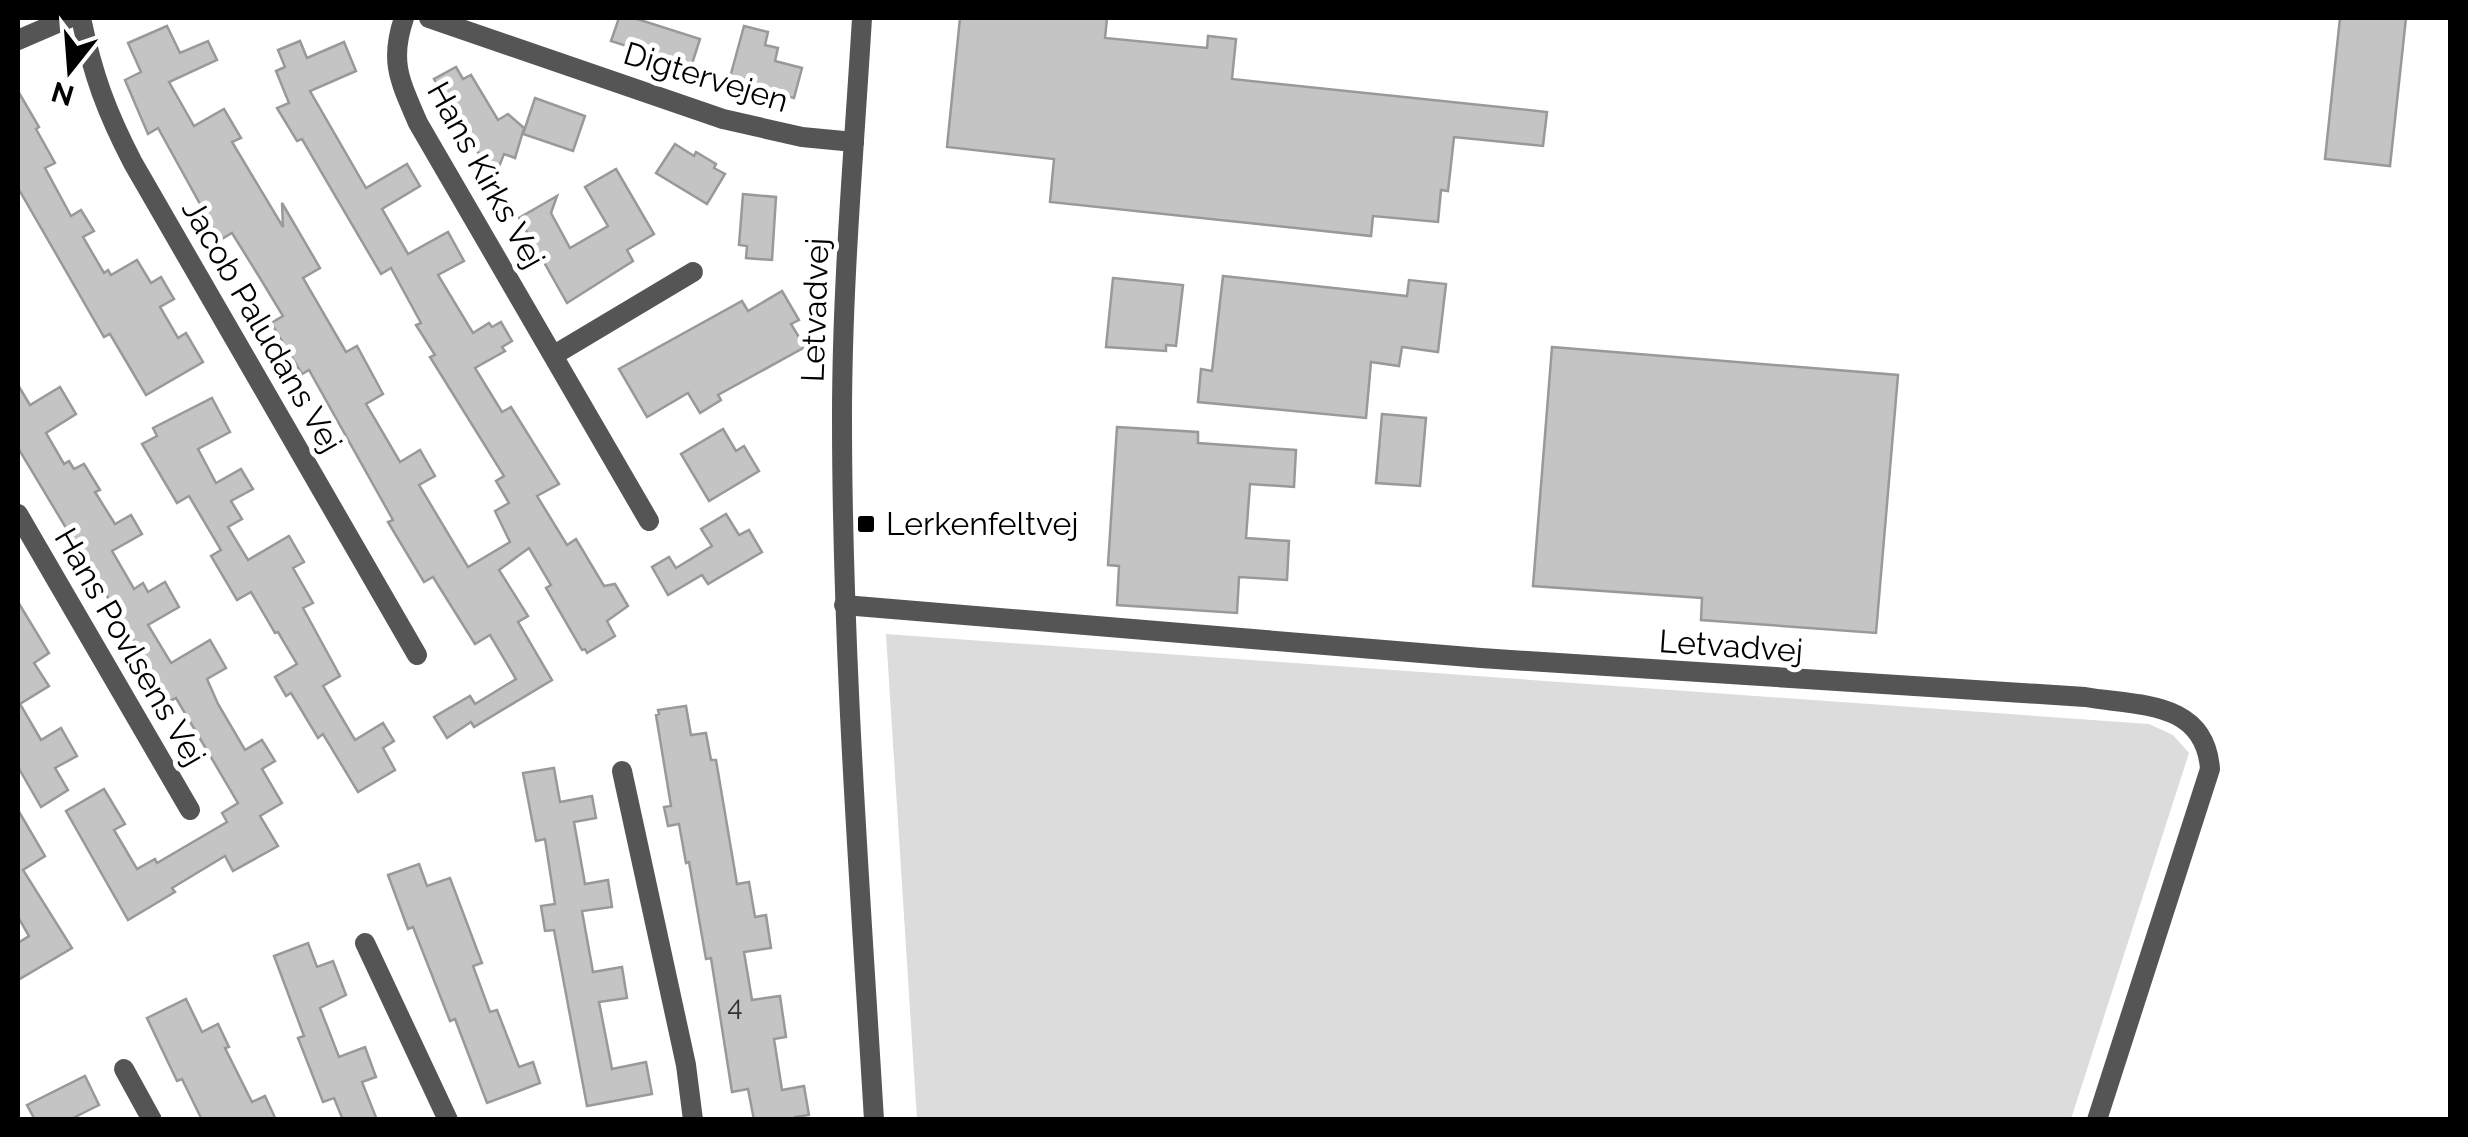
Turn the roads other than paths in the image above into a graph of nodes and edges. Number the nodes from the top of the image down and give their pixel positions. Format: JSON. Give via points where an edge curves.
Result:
{"nodes":[{"id":1,"x":69,"y":18,"type":"edge"},
{"id":2,"x":80,"y":18,"type":"edge"},
{"id":3,"x":404,"y":18,"type":"edge"},
{"id":4,"x":429,"y":18,"type":"edge"},
{"id":5,"x":862,"y":18,"type":"edge"},
{"id":6,"x":19,"y":37,"type":"edge"},
{"id":7,"x":854,"y":142,"type":"junction"},
{"id":8,"x":693,"y":272,"type":"dead end"},
{"id":9,"x":554,"y":355,"type":"junction"},
{"id":10,"x":18,"y":514,"type":"edge"},
{"id":11,"x":648,"y":521,"type":"dead end"},
{"id":12,"x":844,"y":605,"type":"junction"},
{"id":13,"x":418,"y":655,"type":"dead end"},
{"id":14,"x":622,"y":771,"type":"dead end"},
{"id":15,"x":190,"y":810,"type":"dead end"},
{"id":16,"x":366,"y":943,"type":"dead end"},
{"id":17,"x":124,"y":1069,"type":"dead end"},
{"id":18,"x":152,"y":1120,"type":"edge"},
{"id":19,"x":448,"y":1120,"type":"edge"},
{"id":20,"x":693,"y":1120,"type":"edge"},
{"id":21,"x":874,"y":1120,"type":"edge"},
{"id":22,"x":2097,"y":1120,"type":"edge"}],
"edges":[{"from":1,"to":6,"type":"street"},
{"from":2,"to":13,"type":"street","name":"Jacob Paludans Vej","via":[[99,92],[133,163]]},
{"from":3,"to":9,"type":"street","name":"Hans Kirks Vej","via":[[394,45],[397,72],[418,123]]},
{"from":4,"to":7,"type":"street","name":"Digtervejen","via":[[724,119]]},
{"from":5,"to":7,"type":"street","name":"Letvadvej"},
{"from":7,"to":12,"type":"street","name":"Letvadvej","via":[[844,274]]},
{"from":8,"to":9,"type":"street"},
{"from":9,"to":11,"type":"street","name":"Hans Kirks Vej"},
{"from":10,"to":15,"type":"street","name":"Hans Povlsens Vej"},
{"from":12,"to":21,"type":"street","name":"Letvadvej"},
{"from":12,"to":22,"type":"street","name":"Letvadvej","via":[[1443,656],[2084,697],[2173,711],[2196,727],[2210,769]]},
{"from":14,"to":20,"type":"street"},
{"from":16,"to":19,"type":"street"},
{"from":17,"to":18,"type":"street"}]}
